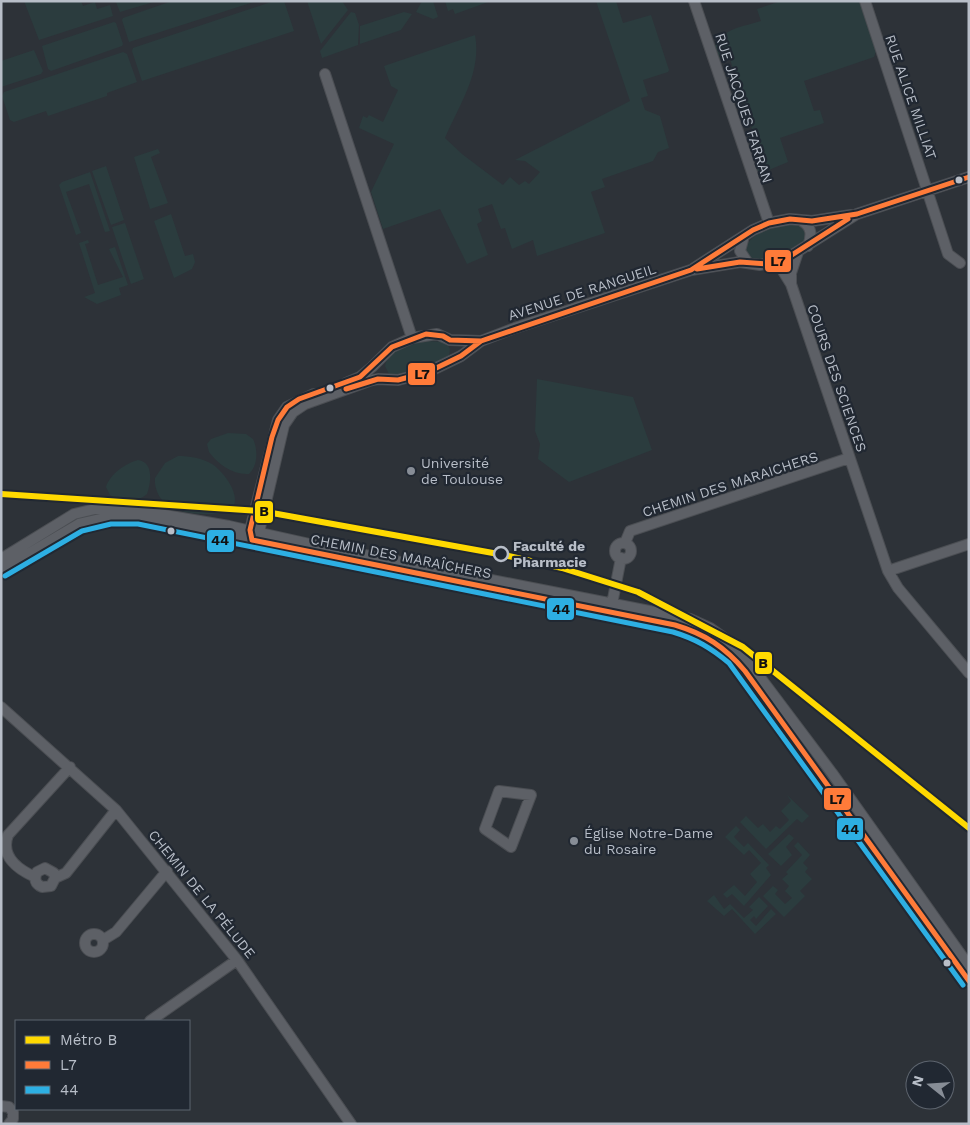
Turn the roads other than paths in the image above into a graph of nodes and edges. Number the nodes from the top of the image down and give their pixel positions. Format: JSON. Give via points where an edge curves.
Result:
{"nodes":[{"id":1,"x":694,"y":1,"type":"edge"},
{"id":2,"x":864,"y":1,"type":"edge"},
{"id":3,"x":324,"y":74,"type":"dead end"},
{"id":4,"x":969,"y":177,"type":"edge"},
{"id":5,"x":928,"y":190,"type":"junction"},
{"id":6,"x":857,"y":214,"type":"junction"},
{"id":7,"x":802,"y":221,"type":"junction"},
{"id":8,"x":769,"y":223,"type":"junction"},
{"id":9,"x":744,"y":236,"type":"junction"},
{"id":10,"x":808,"y":246,"type":"junction"},
{"id":11,"x":798,"y":252,"type":"junction"},
{"id":12,"x":748,"y":263,"type":"junction"},
{"id":13,"x":772,"y":263,"type":"junction"},
{"id":14,"x":960,"y":263,"type":"dead end"},
{"id":15,"x":691,"y":270,"type":"junction"},
{"id":16,"x":791,"y":284,"type":"junction"},
{"id":17,"x":412,"y":338,"type":"junction"},
{"id":18,"x":450,"y":340,"type":"junction"},
{"id":19,"x":481,"y":341,"type":"junction"},
{"id":20,"x":382,"y":357,"type":"junction"},
{"id":21,"x":453,"y":359,"type":"junction"},
{"id":22,"x":386,"y":378,"type":"junction"},
{"id":23,"x":849,"y":458,"type":"junction"},
{"id":24,"x":77,"y":519,"type":"junction"},
{"id":25,"x":254,"y":534,"type":"junction"},
{"id":26,"x":969,"y":544,"type":"edge"},
{"id":27,"x":1,"y":558,"type":"edge"},
{"id":28,"x":1,"y":570,"type":"edge"},
{"id":29,"x":888,"y":571,"type":"junction"},
{"id":30,"x":611,"y":608,"type":"junction"},
{"id":31,"x":969,"y":673,"type":"edge"},
{"id":32,"x":1,"y":707,"type":"edge"},
{"id":33,"x":70,"y":767,"type":"junction"},
{"id":34,"x":116,"y":810,"type":"junction"},
{"id":35,"x":485,"y":829,"type":"joint"},
{"id":36,"x":167,"y":871,"type":"junction"},
{"id":37,"x":103,"y":940,"type":"dead end"},
{"id":38,"x":238,"y":960,"type":"junction"},
{"id":39,"x":969,"y":966,"type":"edge"},
{"id":40,"x":969,"y":981,"type":"edge"},
{"id":41,"x":151,"y":1020,"type":"edge"},
{"id":42,"x":2,"y":1104,"type":"edge"},
{"id":43,"x":13,"y":1118,"type":"edge"},
{"id":44,"x":351,"y":1124,"type":"edge"}],
"edges":[{"from":1,"to":8,"type":"street","name":"RUE JACQUES FARRAN"},
{"from":2,"to":5,"type":"street","name":"RUE ALICE MILLIAT"},
{"from":3,"to":17,"type":"street"},
{"from":4,"to":5,"type":"street","name":"AVENUE DE RANGUEIL"},
{"from":5,"to":6,"type":"street","name":"AVENUE DE RANGUEIL"},
{"from":5,"to":14,"type":"street","name":"RUE ALICE MILLIAT","via":[[948,254]]},
{"from":6,"to":7,"type":"street","name":"AVENUE DE RANGUEIL"},
{"from":6,"to":10,"type":"street","name":"AVENUE DE RANGUEIL"},
{"from":7,"to":8,"type":"street","name":"AVENUE DE RANGUEIL","via":[[790,219]]},
{"from":7,"to":10,"type":"street","via":[[808,224],[811,232]]},
{"from":8,"to":9,"type":"street","name":"AVENUE DE RANGUEIL"},
{"from":9,"to":12,"type":"street","via":[[740,251]]},
{"from":9,"to":15,"type":"street","name":"AVENUE DE RANGUEIL"},
{"from":10,"to":11,"type":"street","name":"AVENUE DE RANGUEIL"},
{"from":11,"to":13,"type":"street","name":"AVENUE DE RANGUEIL"},
{"from":11,"to":16,"type":"street","name":"COURS DES SCIENCES"},
{"from":12,"to":13,"type":"street","name":"AVENUE DE RANGUEIL"},
{"from":12,"to":15,"type":"street","name":"AVENUE DE RANGUEIL"},
{"from":13,"to":16,"type":"street","name":"COURS DES SCIENCES","via":[[781,268]]},
{"from":15,"to":19,"type":"street","name":"AVENUE DE RANGUEIL"},
{"from":16,"to":23,"type":"street","name":"COURS DES SCIENCES"},
{"from":17,"to":18,"type":"street","name":"AVENUE DE RANGUEIL","via":[[437,334]]},
{"from":17,"to":20,"type":"street","name":"AVENUE DE RANGUEIL","via":[[392,347]]},
{"from":18,"to":19,"type":"street","name":"AVENUE DE RANGUEIL"},
{"from":18,"to":21,"type":"street","via":[[455,347]]},
{"from":19,"to":21,"type":"street","name":"AVENUE DE RANGUEIL"},
{"from":20,"to":22,"type":"street","via":[[380,370]]},
{"from":20,"to":25,"type":"street","name":"AVENUE DE RANGUEIL","via":[[360,377],[299,399],[287,407],[272,437]]},
{"from":21,"to":22,"type":"street","name":"AVENUE DE RANGUEIL","via":[[412,377]]},
{"from":22,"to":25,"type":"street","name":"AVENUE DE RANGUEIL","via":[[354,386],[293,412],[279,439]]},
{"from":23,"to":29,"type":"street","name":"COURS DES SCIENCES"},
{"from":23,"to":30,"type":"street","name":"CHEMIN DES MARAICHERS","via":[[630,531],[625,543],[631,553],[621,558]]},
{"from":24,"to":25,"type":"street","name":"CHEMIN DES MARAÎCHERS","via":[[138,517]]},
{"from":24,"to":27,"type":"street"},
{"from":24,"to":28,"type":"street"},
{"from":25,"to":30,"type":"street","name":"CHEMIN DES MARAÎCHERS"},
{"from":26,"to":29,"type":"street"},
{"from":29,"to":31,"type":"street","via":[[898,588]]},
{"from":30,"to":39,"type":"street","name":"CHEMIN DES MARAÎCHERS","via":[[690,619],[710,628],[738,648],[832,773]]},
{"from":30,"to":40,"type":"street","name":"CHEMIN DES MARAÎCHERS","via":[[698,632],[721,645],[735,658]]},
{"from":32,"to":33,"type":"street","name":"CHEMIN DE LA PÉLUDE"},
{"from":33,"to":34,"type":"street","name":"CHEMIN DE LA PÉLUDE"},
{"from":33,"to":34,"type":"street","via":[[8,835],[4,845],[6,853],[24,872],[35,877],[45,868],[54,873],[55,878],[66,873]]},
{"from":34,"to":36,"type":"street","name":"CHEMIN DE LA PÉLUDE"},
{"from":35,"to":35,"type":"street","via":[[499,791],[531,795],[511,847]]},
{"from":36,"to":37,"type":"street","via":[[116,932]]},
{"from":36,"to":38,"type":"street","name":"CHEMIN DE LA PÉLUDE"},
{"from":38,"to":41,"type":"street"},
{"from":38,"to":44,"type":"street","name":"CHEMIN DE LA PÉLUDE"},
{"from":42,"to":43,"type":"street","via":[[9,1107]]}]}
